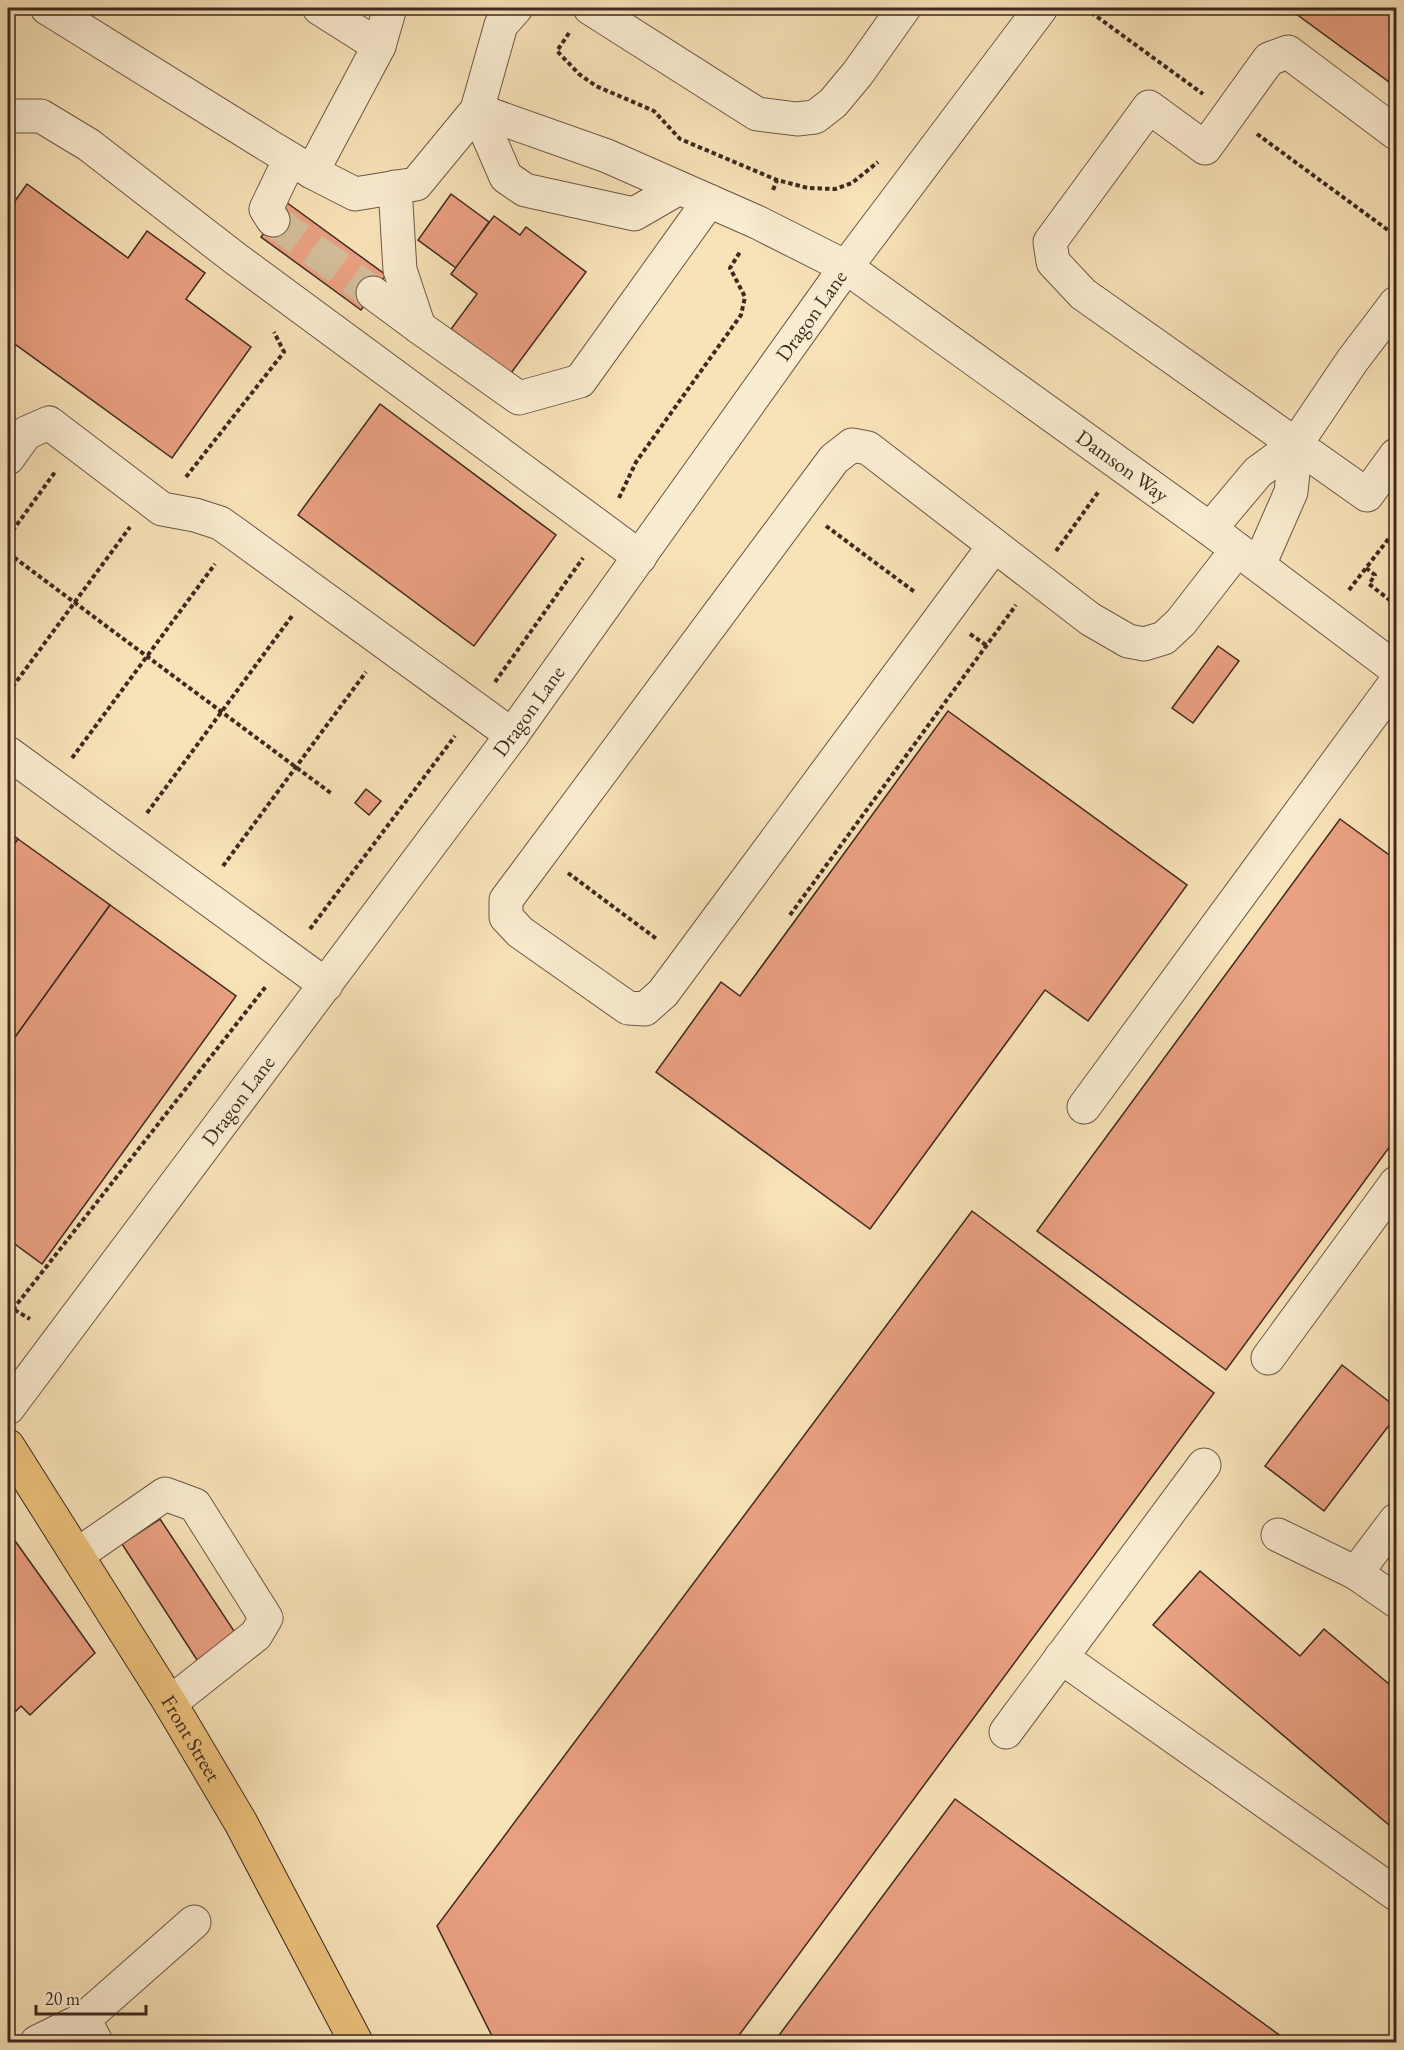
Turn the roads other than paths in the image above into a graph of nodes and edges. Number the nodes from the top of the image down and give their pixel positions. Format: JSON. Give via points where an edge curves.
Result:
{"nodes":[{"id":1,"x":47,"y":8,"type":"edge"},
{"id":2,"x":319,"y":8,"type":"edge"},
{"id":3,"x":390,"y":8,"type":"edge"},
{"id":4,"x":516,"y":8,"type":"edge"},
{"id":5,"x":904,"y":8,"type":"edge"},
{"id":6,"x":1041,"y":8,"type":"edge"},
{"id":7,"x":582,"y":16,"type":"edge"},
{"id":8,"x":379,"y":46,"type":"junction"},
{"id":9,"x":477,"y":110,"type":"junction"},
{"id":10,"x":8,"y":116,"type":"edge"},
{"id":11,"x":1396,"y":133,"type":"edge"},
{"id":12,"x":301,"y":165,"type":"junction"},
{"id":13,"x":395,"y":187,"type":"junction"},
{"id":14,"x":679,"y":188,"type":"junction"},
{"id":15,"x":709,"y":201,"type":"junction"},
{"id":16,"x":273,"y":220,"type":"dead end"},
{"id":17,"x":846,"y":267,"type":"junction"},
{"id":18,"x":373,"y":293,"type":"tunnel mouth"},
{"id":19,"x":1396,"y":303,"type":"edge"},
{"id":20,"x":419,"y":327,"type":"junction"},
{"id":21,"x":1296,"y":444,"type":"junction"},
{"id":22,"x":1396,"y":455,"type":"edge"},
{"id":23,"x":8,"y":458,"type":"edge"},
{"id":24,"x":1210,"y":529,"type":"junction"},
{"id":25,"x":994,"y":546,"type":"junction"},
{"id":26,"x":640,"y":557,"type":"junction"},
{"id":27,"x":1248,"y":558,"type":"junction"},
{"id":28,"x":1396,"y":669,"type":"edge"},
{"id":29,"x":1396,"y":682,"type":"edge"},
{"id":30,"x":512,"y":735,"type":"junction"},
{"id":31,"x":8,"y":753,"type":"edge"},
{"id":32,"x":326,"y":984,"type":"junction"},
{"id":33,"x":1084,"y":1107,"type":"dead end"},
{"id":34,"x":1396,"y":1184,"type":"edge"},
{"id":35,"x":1268,"y":1358,"type":"dead end"},
{"id":36,"x":8,"y":1408,"type":"edge"},
{"id":37,"x":8,"y":1446,"type":"edge"},
{"id":38,"x":1204,"y":1465,"type":"dead end"},
{"id":39,"x":1396,"y":1520,"type":"edge"},
{"id":40,"x":1278,"y":1535,"type":"dead end"},
{"id":41,"x":77,"y":1555,"type":"junction"},
{"id":42,"x":1356,"y":1573,"type":"junction"},
{"id":43,"x":1396,"y":1601,"type":"edge"},
{"id":44,"x":1060,"y":1657,"type":"junction"},
{"id":45,"x":170,"y":1703,"type":"junction"},
{"id":46,"x":1006,"y":1731,"type":"dead end"},
{"id":47,"x":1396,"y":1894,"type":"edge"},
{"id":48,"x":194,"y":1922,"type":"dead end"},
{"id":49,"x":90,"y":2031,"type":"edge"},
{"id":50,"x":37,"y":2043,"type":"edge"},
{"id":51,"x":356,"y":2043,"type":"edge"}],
"edges":[{"from":1,"to":12,"type":"street"},
{"from":2,"to":8,"type":"street"},
{"from":3,"to":8,"type":"street"},
{"from":4,"to":9,"type":"street","via":[[501,25]]},
{"from":5,"to":7,"type":"street","via":[[833,103],[815,117],[797,119],[757,114]]},
{"from":6,"to":17,"type":"street","name":"Dragon Lane"},
{"from":8,"to":12,"type":"street"},
{"from":9,"to":13,"type":"street","via":[[416,184]]},
{"from":9,"to":14,"type":"street","name":"Damson Way","via":[[607,156]]},
{"from":9,"to":14,"type":"street","via":[[506,177],[525,190],[634,214]]},
{"from":10,"to":26,"type":"street","via":[[41,116],[89,145],[236,259]]},
{"from":11,"to":21,"type":"street","via":[[1288,52],[1269,59],[1205,148],[1149,107],[1050,242],[1053,262],[1083,294]]},
{"from":12,"to":13,"type":"street","via":[[355,194]]},
{"from":12,"to":16,"type":"street","via":[[266,208]]},
{"from":13,"to":20,"type":"street","via":[[400,270]]},
{"from":14,"to":15,"type":"street","name":"Damson Way"},
{"from":15,"to":17,"type":"street","name":"Damson Way"},
{"from":15,"to":20,"type":"street","via":[[580,381],[519,398]]},
{"from":17,"to":24,"type":"street","name":"Damson Way"},
{"from":17,"to":26,"type":"street","name":"Dragon Lane"},
{"from":18,"to":20,"type":"street"},
{"from":19,"to":21,"type":"street"},
{"from":21,"to":22,"type":"street","via":[[1367,495]]},
{"from":21,"to":24,"type":"street","via":[[1258,472]]},
{"from":21,"to":27,"type":"street","via":[[1291,492]]},
{"from":23,"to":30,"type":"street","via":[[26,433],[49,423],[156,504],[219,524],[237,535]]},
{"from":24,"to":27,"type":"street","name":"Damson Way"},
{"from":25,"to":25,"type":"street","via":[[663,993],[645,1010],[628,1008],[520,932],[506,917],[506,900],[834,459],[852,445],[868,448]]},
{"from":25,"to":27,"type":"street","via":[[1090,619],[1128,641],[1144,644],[1164,638]]},
{"from":26,"to":30,"type":"street","name":"Dragon Lane"},
{"from":27,"to":28,"type":"street","name":"Damson Way"},
{"from":29,"to":33,"type":"street"},
{"from":30,"to":32,"type":"street","name":"Dragon Lane"},
{"from":31,"to":32,"type":"street"},
{"from":32,"to":36,"type":"street","name":"Dragon Lane"},
{"from":34,"to":35,"type":"street"},
{"from":37,"to":41,"type":"main road","name":"Front Street"},
{"from":38,"to":44,"type":"street"},
{"from":39,"to":42,"type":"street"},
{"from":40,"to":42,"type":"street"},
{"from":41,"to":45,"type":"main road","name":"Front Street"},
{"from":41,"to":45,"type":"street","via":[[165,1494],[195,1504],[255,1599],[266,1618],[256,1635]]},
{"from":42,"to":43,"type":"street"},
{"from":44,"to":46,"type":"street"},
{"from":44,"to":47,"type":"street"},
{"from":45,"to":51,"type":"main road","name":"Front Street","via":[[242,1823]]},
{"from":48,"to":49,"type":"street"},
{"from":49,"to":50,"type":"street"}]}
